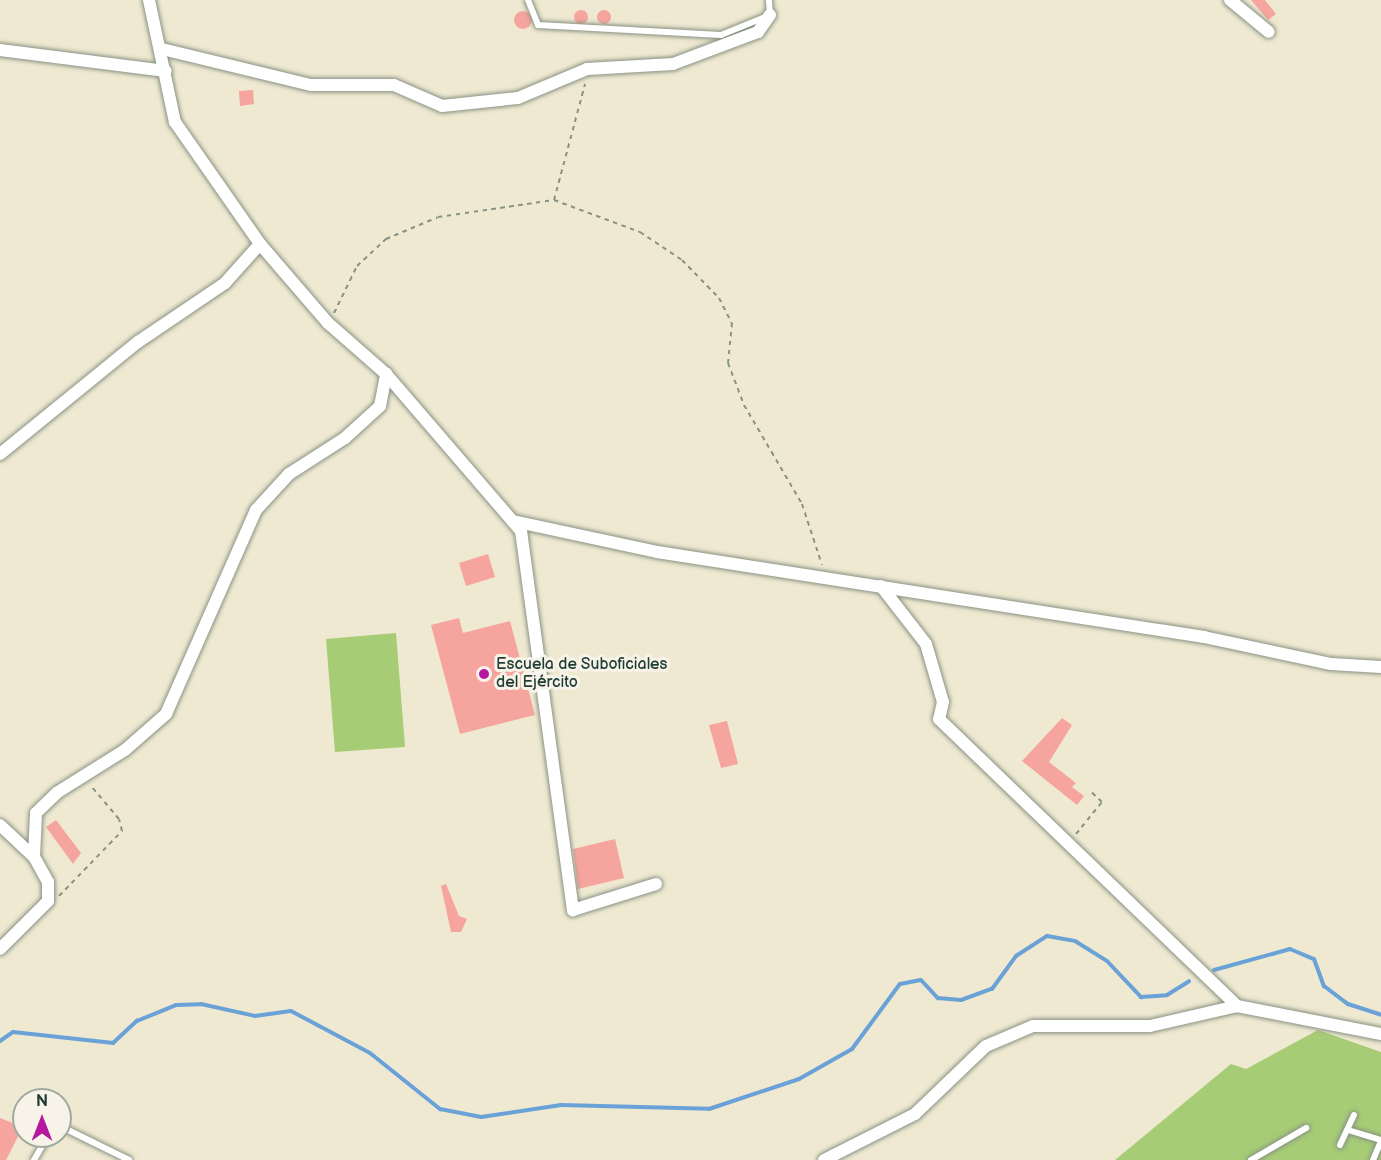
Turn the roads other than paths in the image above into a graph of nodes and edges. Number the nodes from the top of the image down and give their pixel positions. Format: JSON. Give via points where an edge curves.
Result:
{"nodes":[{"id":1,"x":149,"y":0,"type":"edge"},
{"id":2,"x":528,"y":0,"type":"edge"},
{"id":3,"x":769,"y":0,"type":"edge"},
{"id":4,"x":1230,"y":0,"type":"edge"},
{"id":5,"x":770,"y":15,"type":"junction"},
{"id":6,"x":1269,"y":32,"type":"dead end"},
{"id":7,"x":0,"y":50,"type":"edge"},
{"id":8,"x":162,"y":50,"type":"junction"},
{"id":9,"x":165,"y":71,"type":"junction"},
{"id":10,"x":260,"y":244,"type":"junction"},
{"id":11,"x":386,"y":374,"type":"junction"},
{"id":12,"x":0,"y":454,"type":"edge"},
{"id":13,"x":512,"y":520,"type":"junction"},
{"id":14,"x":881,"y":586,"type":"junction"},
{"id":15,"x":1381,"y":667,"type":"edge"},
{"id":16,"x":0,"y":825,"type":"edge"},
{"id":17,"x":33,"y":857,"type":"junction"},
{"id":18,"x":656,"y":884,"type":"dead end"},
{"id":19,"x":0,"y":949,"type":"edge"},
{"id":20,"x":1238,"y":1006,"type":"junction"},
{"id":21,"x":1381,"y":1034,"type":"edge"},
{"id":22,"x":1354,"y":1114,"type":"dead end"},
{"id":23,"x":1306,"y":1128,"type":"dead end"},
{"id":24,"x":1348,"y":1130,"type":"junction"},
{"id":25,"x":72,"y":1132,"type":"edge"},
{"id":26,"x":1381,"y":1141,"type":"edge"},
{"id":27,"x":1340,"y":1145,"type":"dead end"},
{"id":28,"x":129,"y":1160,"type":"edge"},
{"id":29,"x":824,"y":1160,"type":"edge"},
{"id":30,"x":1251,"y":1160,"type":"edge"},
{"id":31,"x":1373,"y":1160,"type":"edge"}],
"edges":[{"from":1,"to":8,"type":"street"},
{"from":2,"to":5,"type":"lane","via":[[538,25],[721,35]]},
{"from":3,"to":5,"type":"lane"},
{"from":4,"to":6,"type":"street"},
{"from":5,"to":8,"type":"street","via":[[758,32],[673,64],[586,69],[518,98],[442,106],[394,85],[311,85]]},
{"from":7,"to":9,"type":"street"},
{"from":8,"to":9,"type":"street"},
{"from":9,"to":10,"type":"street","via":[[175,122]]},
{"from":10,"to":11,"type":"street","via":[[328,323]]},
{"from":10,"to":12,"type":"street","via":[[225,283],[138,342]]},
{"from":11,"to":13,"type":"street"},
{"from":11,"to":17,"type":"street","via":[[380,406],[345,438],[289,474],[256,510],[166,714],[125,750],[36,813]]},
{"from":13,"to":14,"type":"street","via":[[657,552]]},
{"from":13,"to":18,"type":"street","via":[[521,531],[573,909]]},
{"from":14,"to":15,"type":"street","via":[[1204,637],[1331,664]]},
{"from":14,"to":20,"type":"street","via":[[926,644],[942,702],[939,719]]},
{"from":16,"to":17,"type":"street"},
{"from":17,"to":19,"type":"street","via":[[48,882],[48,901]]},
{"from":20,"to":21,"type":"street"},
{"from":20,"to":29,"type":"street","via":[[1150,1026],[1113,1029],[1059,1022],[1008,1035],[986,1046],[915,1114]]},
{"from":22,"to":24,"type":"lane"},
{"from":23,"to":30,"type":"lane"},
{"from":24,"to":26,"type":"lane"},
{"from":24,"to":27,"type":"lane"},
{"from":25,"to":28,"type":"lane"},
{"from":26,"to":31,"type":"lane"}]}
